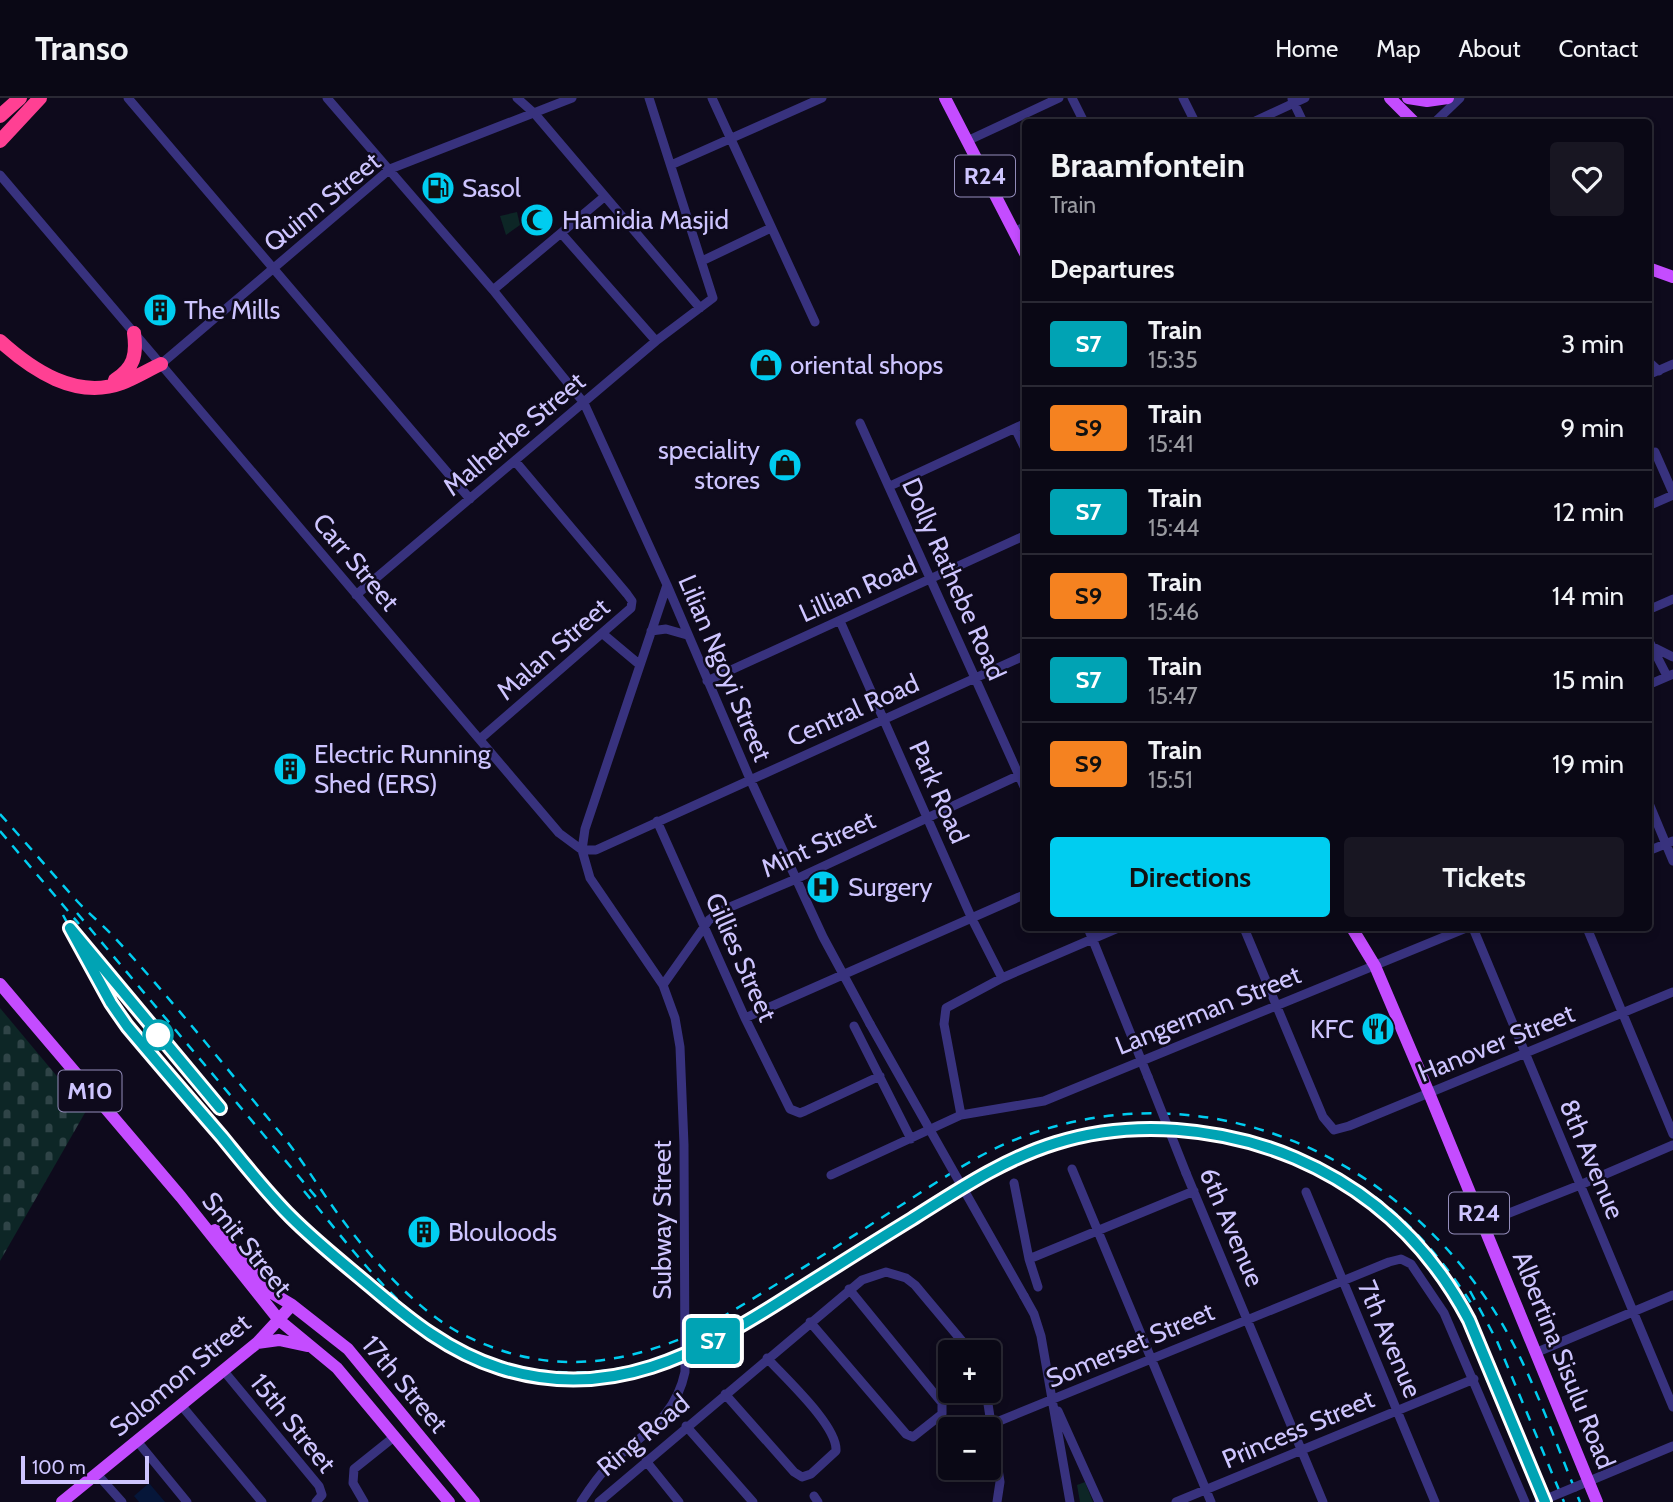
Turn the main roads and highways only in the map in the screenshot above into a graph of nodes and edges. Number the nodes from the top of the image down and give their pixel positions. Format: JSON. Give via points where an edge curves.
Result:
{"nodes":[{"id":1,"x":20,"y":98,"type":"edge"},
{"id":2,"x":43,"y":98,"type":"edge"},
{"id":3,"x":945,"y":98,"type":"edge"},
{"id":4,"x":1390,"y":98,"type":"edge"},
{"id":5,"x":1408,"y":98,"type":"edge"},
{"id":6,"x":1448,"y":98,"type":"edge"},
{"id":7,"x":0,"y":116,"type":"edge"},
{"id":8,"x":1411,"y":119,"type":"edge"},
{"id":9,"x":0,"y":139,"type":"edge"},
{"id":10,"x":1020,"y":229,"type":"edge"},
{"id":11,"x":1652,"y":269,"type":"edge"},
{"id":12,"x":1673,"y":277,"type":"edge"},
{"id":13,"x":134,"y":333,"type":"road end"},
{"id":14,"x":0,"y":341,"type":"edge"},
{"id":15,"x":161,"y":364,"type":"road end"},
{"id":16,"x":105,"y":386,"type":"junction"},
{"id":17,"x":1354,"y":931,"type":"edge"},
{"id":18,"x":0,"y":984,"type":"edge"},
{"id":19,"x":181,"y":1197,"type":"junction"},
{"id":20,"x":292,"y":1305,"type":"junction"},
{"id":21,"x":279,"y":1320,"type":"junction"},
{"id":22,"x":257,"y":1343,"type":"junction"},
{"id":23,"x":311,"y":1348,"type":"junction"},
{"id":24,"x":62,"y":1502,"type":"edge"},
{"id":25,"x":449,"y":1502,"type":"edge"},
{"id":26,"x":474,"y":1502,"type":"edge"},
{"id":27,"x":1597,"y":1502,"type":"edge"}],
"edges":[{"from":1,"to":7,"type":"highway"},
{"from":2,"to":9,"type":"highway","bridge":true},
{"from":3,"to":10,"type":"main road","number":"R24"},
{"from":4,"to":8,"type":"main road"},
{"from":5,"to":6,"type":"main road"},
{"from":11,"to":12,"type":"main road"},
{"from":13,"to":16,"type":"highway","via":[[132,365]]},
{"from":14,"to":16,"type":"highway","via":[[57,381]]},
{"from":15,"to":16,"type":"highway"},
{"from":17,"to":27,"type":"main road","name":"Albertina Sisulu Road","number":"R24","via":[[1376,966]]},
{"from":18,"to":19,"type":"main road","name":"Smit Street","number":"M10"},
{"from":19,"to":20,"type":"main road","name":"Smit Street","number":"M10","via":[[272,1293]]},
{"from":19,"to":21,"type":"main road","name":"Smit Street","number":"M10"},
{"from":20,"to":21,"type":"main road","name":"Solomon Street"},
{"from":20,"to":26,"type":"main road","name":"17th Street","number":"M10","via":[[348,1349]]},
{"from":21,"to":22,"type":"main road","name":"Solomon Street"},
{"from":21,"to":23,"type":"main road","name":"17th Street","number":"M10"},
{"from":22,"to":23,"type":"main road","via":[[279,1340]]},
{"from":22,"to":24,"type":"main road","name":"Solomon Street"},
{"from":23,"to":25,"type":"main road","name":"17th Street","number":"M10","via":[[337,1368]]}]}
